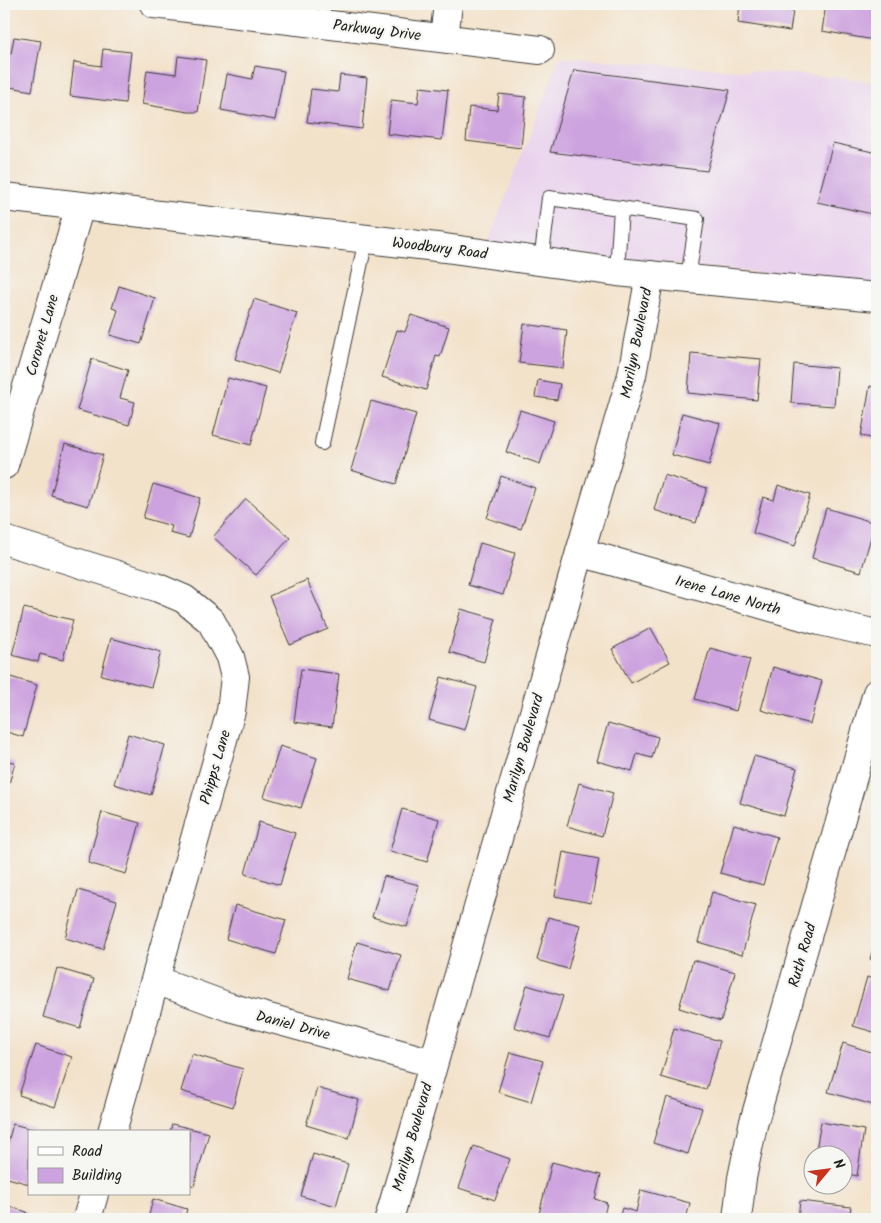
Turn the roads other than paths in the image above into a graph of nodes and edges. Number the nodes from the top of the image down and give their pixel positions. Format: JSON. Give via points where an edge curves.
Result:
{"nodes":[{"id":1,"x":154,"y":4,"type":"edge"},
{"id":2,"x":448,"y":4,"type":"edge"},
{"id":3,"x":444,"y":38,"type":"junction"},
{"id":4,"x":540,"y":50,"type":"dead end"},
{"id":5,"x":4,"y":197,"type":"edge"},
{"id":6,"x":80,"y":206,"type":"junction"},
{"id":7,"x":621,"y":208,"type":"junction"},
{"id":8,"x":366,"y":239,"type":"junction"},
{"id":9,"x":541,"y":262,"type":"junction"},
{"id":10,"x":617,"y":272,"type":"junction"},
{"id":11,"x":650,"y":275,"type":"junction"},
{"id":12,"x":688,"y":278,"type":"junction"},
{"id":13,"x":877,"y":297,"type":"edge"},
{"id":14,"x":322,"y":443,"type":"dead end"},
{"id":15,"x":4,"y":465,"type":"edge"},
{"id":16,"x":4,"y":540,"type":"edge"},
{"id":17,"x":580,"y":552,"type":"junction"},
{"id":18,"x":877,"y":634,"type":"edge"},
{"id":19,"x":877,"y":693,"type":"edge"},
{"id":20,"x":156,"y":980,"type":"junction"},
{"id":21,"x":433,"y":1063,"type":"junction"},
{"id":22,"x":113,"y":1130,"type":"edge"},
{"id":23,"x":93,"y":1196,"type":"edge"},
{"id":24,"x":87,"y":1219,"type":"edge"},
{"id":25,"x":389,"y":1219,"type":"edge"},
{"id":26,"x":737,"y":1219,"type":"edge"}],
"edges":[{"from":1,"to":3,"type":"street","name":"Parkway Drive"},
{"from":2,"to":3,"type":"street"},
{"from":3,"to":4,"type":"street","name":"Parkway Drive"},
{"from":5,"to":6,"type":"street","name":"Woodbury Road"},
{"from":6,"to":8,"type":"street","name":"Woodbury Road"},
{"from":6,"to":15,"type":"street","name":"Coronet Lane"},
{"from":7,"to":9,"type":"lane","via":[[548,198]]},
{"from":7,"to":10,"type":"lane"},
{"from":7,"to":12,"type":"lane","via":[[697,218]]},
{"from":8,"to":9,"type":"street","name":"Woodbury Road"},
{"from":8,"to":14,"type":"lane"},
{"from":9,"to":10,"type":"street","name":"Woodbury Road"},
{"from":10,"to":11,"type":"street","name":"Woodbury Road"},
{"from":11,"to":12,"type":"street","name":"Woodbury Road"},
{"from":11,"to":17,"type":"street","name":"Marilyn Boulevard","via":[[632,375]]},
{"from":12,"to":13,"type":"street","name":"Woodbury Road"},
{"from":16,"to":20,"type":"street","name":"Phipps Lane","via":[[156,587],[184,599],[210,621],[230,657],[235,677],[231,711]]},
{"from":17,"to":18,"type":"street","name":"Irene Lane North","via":[[820,621]]},
{"from":17,"to":21,"type":"street","name":"Marilyn Boulevard"},
{"from":19,"to":26,"type":"street","name":"Ruth Road","via":[[753,1126]]},
{"from":20,"to":21,"type":"street","name":"Daniel Drive","via":[[228,1008]]},
{"from":20,"to":22,"type":"street","name":"Phipps Lane"},
{"from":21,"to":25,"type":"street","name":"Marilyn Boulevard"},
{"from":23,"to":24,"type":"street"}]}
